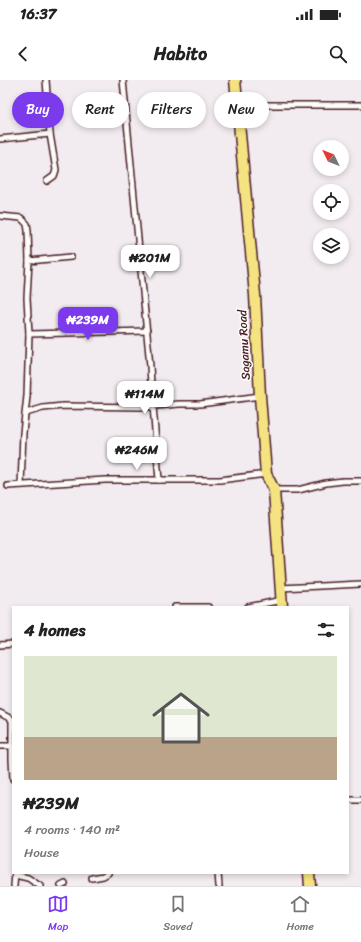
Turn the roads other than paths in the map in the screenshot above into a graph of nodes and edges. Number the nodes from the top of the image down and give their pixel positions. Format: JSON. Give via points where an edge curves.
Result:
{"nodes":[{"id":1,"x":46,"y":80,"type":"edge"},
{"id":2,"x":123,"y":80,"type":"edge"},
{"id":3,"x":235,"y":80,"type":"edge"},
{"id":4,"x":236,"y":92,"type":"edge"},
{"id":5,"x":361,"y":104,"type":"edge"},
{"id":6,"x":269,"y":105,"type":"edge"},
{"id":7,"x":239,"y":128,"type":"edge"},
{"id":8,"x":50,"y":134,"type":"junction"},
{"id":9,"x":0,"y":139,"type":"edge"},
{"id":10,"x":47,"y":181,"type":"dead end"},
{"id":11,"x":0,"y":216,"type":"edge"},
{"id":12,"x":71,"y":257,"type":"dead end"},
{"id":13,"x":29,"y":261,"type":"junction"},
{"id":14,"x":147,"y":331,"type":"junction"},
{"id":15,"x":29,"y":334,"type":"junction"},
{"id":16,"x":260,"y":396,"type":"junction"},
{"id":17,"x":154,"y":406,"type":"junction"},
{"id":18,"x":26,"y":413,"type":"junction"},
{"id":19,"x":266,"y":474,"type":"junction"},
{"id":20,"x":159,"y":480,"type":"junction"},
{"id":21,"x":361,"y":481,"type":"edge"},
{"id":22,"x":21,"y":485,"type":"junction"},
{"id":23,"x":8,"y":486,"type":"dead end"},
{"id":24,"x":274,"y":490,"type":"junction"},
{"id":25,"x":361,"y":584,"type":"edge"},
{"id":26,"x":280,"y":588,"type":"junction"},
{"id":27,"x":282,"y":604,"type":"edge"},
{"id":28,"x":259,"y":606,"type":"edge"},
{"id":29,"x":12,"y":644,"type":"edge"},
{"id":30,"x":0,"y":645,"type":"edge"},
{"id":31,"x":0,"y":713,"type":"edge"},
{"id":32,"x":12,"y":719,"type":"edge"},
{"id":33,"x":0,"y":746,"type":"edge"},
{"id":34,"x":12,"y":746,"type":"edge"},
{"id":35,"x":349,"y":800,"type":"edge"},
{"id":36,"x":361,"y":800,"type":"edge"},
{"id":37,"x":14,"y":874,"type":"edge"},
{"id":38,"x":106,"y":874,"type":"edge"},
{"id":39,"x":218,"y":874,"type":"edge"},
{"id":40,"x":309,"y":874,"type":"edge"},
{"id":41,"x":92,"y":878,"type":"dead end"},
{"id":42,"x":14,"y":886,"type":"edge"},
{"id":43,"x":40,"y":886,"type":"edge"},
{"id":44,"x":219,"y":886,"type":"edge"},
{"id":45,"x":310,"y":886,"type":"edge"}],
"edges":[{"from":1,"to":8,"type":"street"},
{"from":2,"to":14,"type":"street"},
{"from":3,"to":4,"type":"highway","name":"Sagamu Road"},
{"from":5,"to":6,"type":"street"},
{"from":7,"to":16,"type":"highway","name":"Sagamu Road","via":[[255,295]]},
{"from":8,"to":9,"type":"street"},
{"from":8,"to":10,"type":"street","via":[[56,170],[54,176]]},
{"from":11,"to":13,"type":"street","via":[[21,218],[27,224]]},
{"from":12,"to":13,"type":"street"},
{"from":13,"to":15,"type":"street"},
{"from":14,"to":15,"type":"street"},
{"from":14,"to":17,"type":"street"},
{"from":15,"to":18,"type":"street"},
{"from":16,"to":17,"type":"street","via":[[200,404]]},
{"from":16,"to":19,"type":"highway","name":"Sagamu Road"},
{"from":17,"to":18,"type":"street","via":[[63,406]]},
{"from":17,"to":20,"type":"street"},
{"from":18,"to":22,"type":"street"},
{"from":19,"to":20,"type":"street","via":[[220,480]]},
{"from":19,"to":24,"type":"highway","name":"Sagamu Road"},
{"from":20,"to":22,"type":"street"},
{"from":21,"to":24,"type":"street","via":[[326,483],[298,490]]},
{"from":22,"to":23,"type":"street"},
{"from":24,"to":26,"type":"highway","name":"Sagamu Road"},
{"from":25,"to":26,"type":"street"},
{"from":26,"to":27,"type":"highway","name":"Sagamu Road"},
{"from":27,"to":28,"type":"street"},
{"from":29,"to":30,"type":"street"},
{"from":31,"to":32,"type":"street"},
{"from":33,"to":34,"type":"street"},
{"from":35,"to":36,"type":"street"},
{"from":37,"to":42,"type":"street"},
{"from":37,"to":43,"type":"street","via":[[28,878]]},
{"from":38,"to":41,"type":"street"},
{"from":39,"to":44,"type":"street"},
{"from":40,"to":45,"type":"highway"}]}
